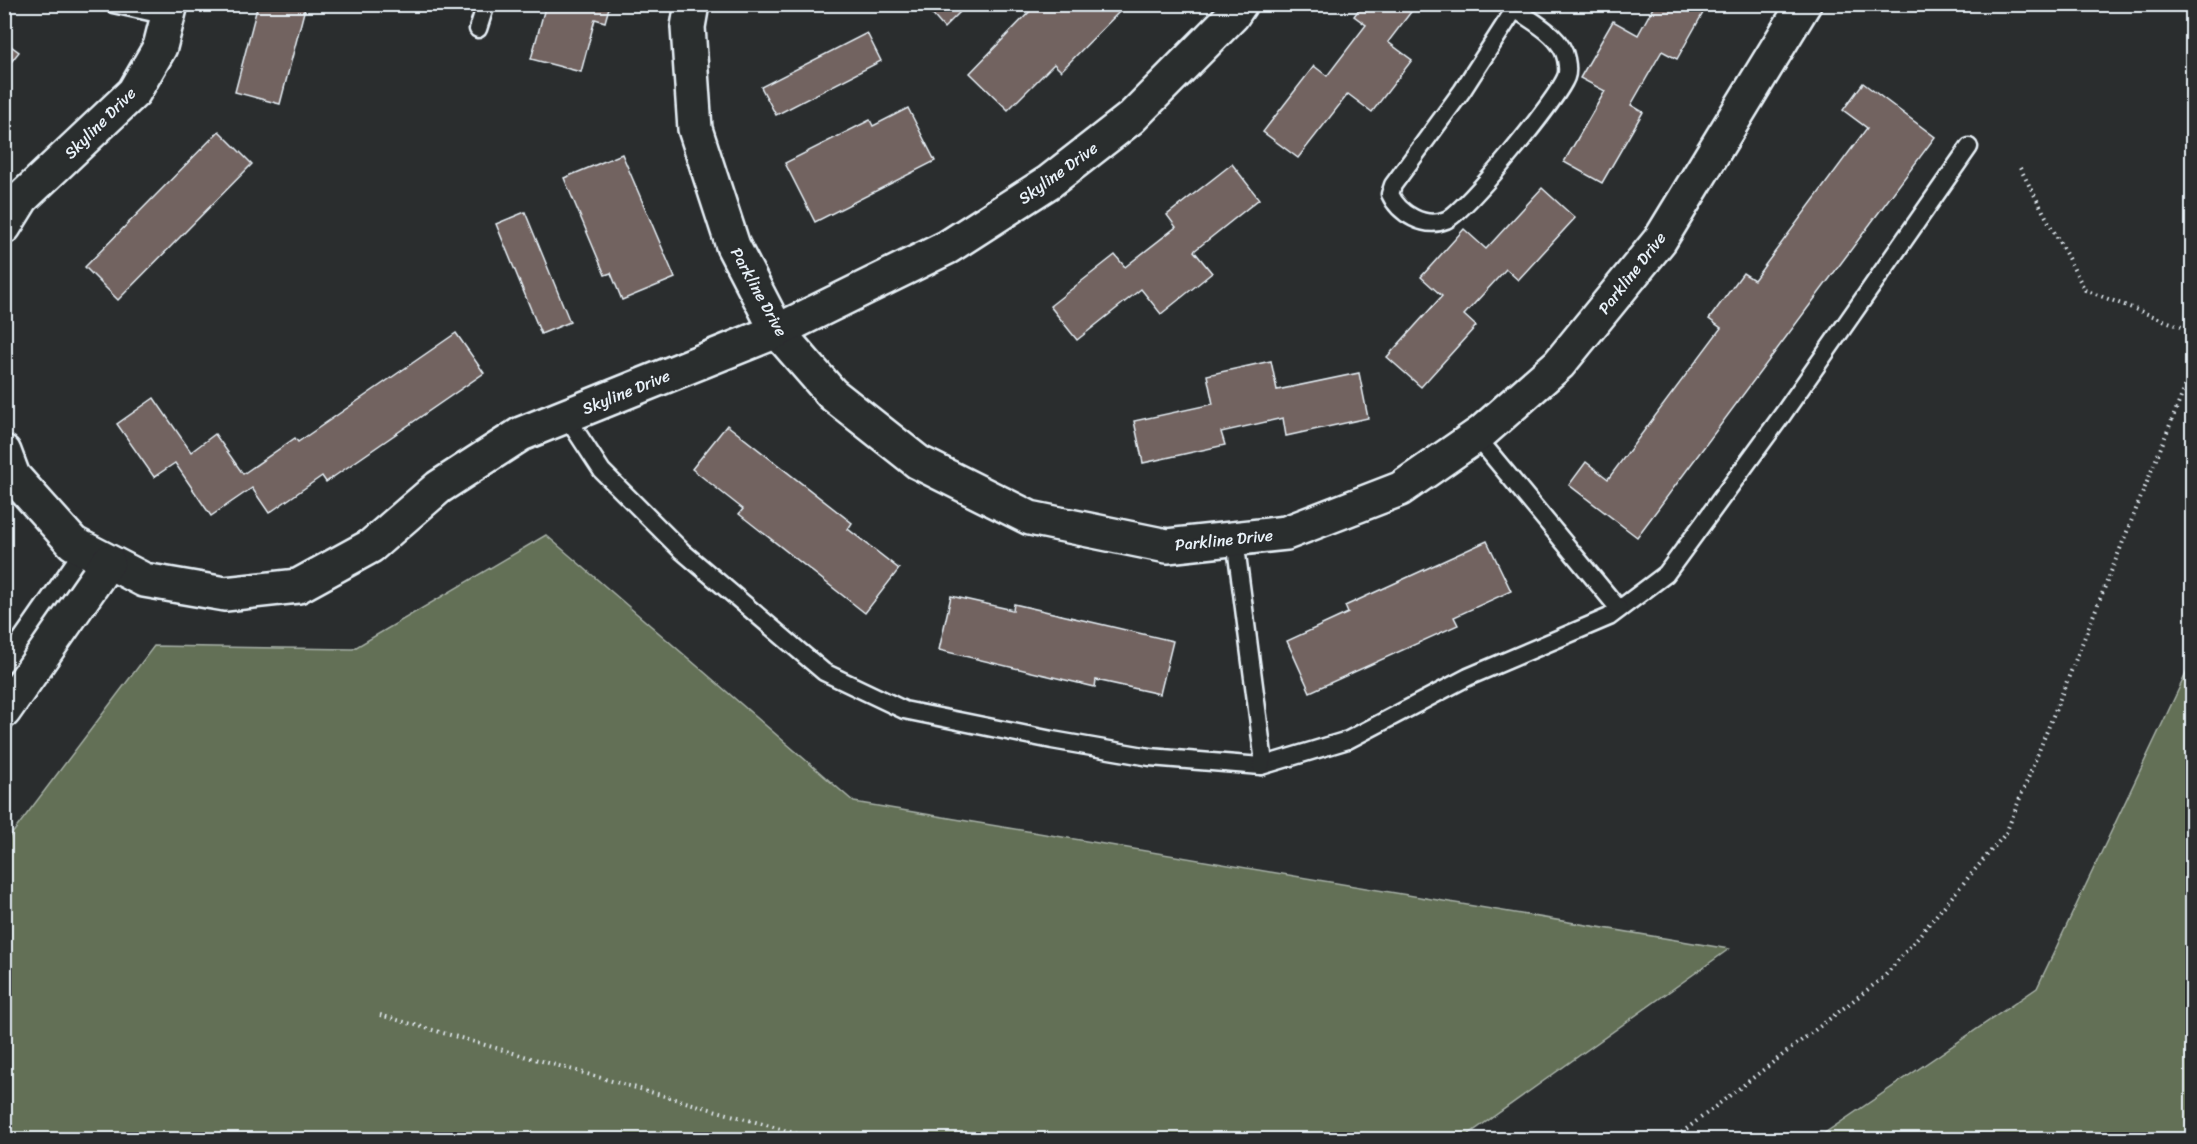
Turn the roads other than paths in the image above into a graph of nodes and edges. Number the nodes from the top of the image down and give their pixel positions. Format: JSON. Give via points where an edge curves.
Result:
{"nodes":[{"id":1,"x":113,"y":4,"type":"edge"},
{"id":2,"x":486,"y":4,"type":"edge"},
{"id":3,"x":692,"y":4,"type":"edge"},
{"id":4,"x":1240,"y":4,"type":"edge"},
{"id":5,"x":1804,"y":4,"type":"edge"},
{"id":6,"x":1516,"y":7,"type":"edge"},
{"id":7,"x":169,"y":10,"type":"edge"},
{"id":8,"x":478,"y":29,"type":"dead end"},
{"id":9,"x":1969,"y":147,"type":"dead end"},
{"id":10,"x":4,"y":226,"type":"edge"},
{"id":11,"x":777,"y":331,"type":"junction"},
{"id":12,"x":566,"y":416,"type":"junction"},
{"id":13,"x":1476,"y":436,"type":"junction"},
{"id":14,"x":4,"y":452,"type":"edge"},
{"id":15,"x":1235,"y":538,"type":"junction"},
{"id":16,"x":96,"y":555,"type":"junction"},
{"id":17,"x":1619,"y":609,"type":"junction"},
{"id":18,"x":4,"y":664,"type":"edge"},
{"id":19,"x":4,"y":711,"type":"edge"},
{"id":20,"x":1261,"y":766,"type":"junction"}],
"edges":[{"from":1,"to":7,"type":"lane"},
{"from":2,"to":8,"type":"lane"},
{"from":3,"to":11,"type":"street","name":"Parkline Drive","via":[[688,27],[695,129],[733,246]]},
{"from":4,"to":11,"type":"street","name":"Skyline Drive","via":[[1131,118],[1049,182],[948,247]]},
{"from":5,"to":13,"type":"street","name":"Parkline Drive","via":[[1660,240],[1559,364]]},
{"from":6,"to":6,"type":"lane","via":[[1462,91],[1393,185],[1390,194],[1394,203],[1427,224],[1447,219],[1475,194],[1549,106],[1567,75],[1566,57],[1553,36]]},
{"from":7,"to":10,"type":"street","name":"Skyline Drive","via":[[160,47],[134,92],[22,198]]},
{"from":9,"to":17,"type":"lane","via":[[1666,574]]},
{"from":11,"to":12,"type":"street","name":"Skyline Drive"},
{"from":11,"to":15,"type":"street","name":"Parkline Drive","via":[[832,394],[918,462],[1030,518],[1167,546]]},
{"from":12,"to":16,"type":"street","name":"Skyline Drive","via":[[521,434],[439,488],[371,546],[298,586],[225,594],[144,580]]},
{"from":12,"to":20,"type":"lane","via":[[602,471],[682,551],[824,672],[904,710],[1150,758]]},
{"from":13,"to":15,"type":"street","name":"Parkline Drive","via":[[1400,489],[1286,533]]},
{"from":13,"to":17,"type":"lane"},
{"from":14,"to":16,"type":"street","name":"Skyline Drive","via":[[13,476],[73,543]]},
{"from":15,"to":20,"type":"lane","via":[[1263,755]]},
{"from":16,"to":18,"type":"lane"},
{"from":16,"to":19,"type":"street"},
{"from":17,"to":20,"type":"lane","via":[[1609,617],[1468,676],[1348,740]]}]}
